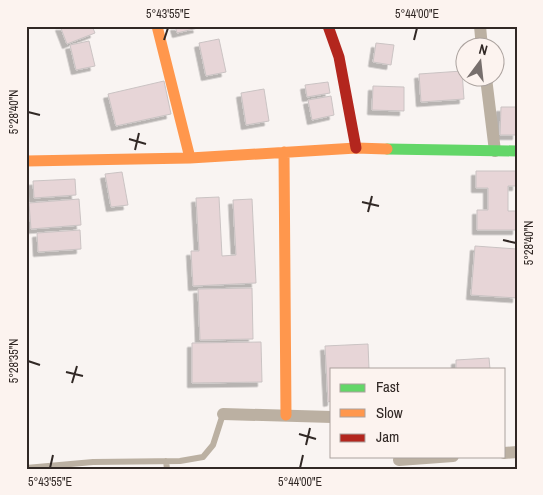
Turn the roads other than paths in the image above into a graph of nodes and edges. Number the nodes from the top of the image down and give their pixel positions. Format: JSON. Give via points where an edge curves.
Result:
{"nodes":[{"id":1,"x":157,"y":26,"type":"edge"},
{"id":2,"x":328,"y":26,"type":"edge"},
{"id":3,"x":487,"y":88,"type":"edge"},
{"id":4,"x":356,"y":148,"type":"junction"},
{"id":5,"x":495,"y":151,"type":"junction"},
{"id":6,"x":517,"y":151,"type":"edge"},
{"id":7,"x":284,"y":152,"type":"junction"},
{"id":8,"x":190,"y":158,"type":"junction"},
{"id":9,"x":26,"y":161,"type":"edge"},
{"id":10,"x":223,"y":414,"type":"joint"},
{"id":11,"x":286,"y":415,"type":"junction"},
{"id":12,"x":330,"y":417,"type":"edge"},
{"id":13,"x":435,"y":458,"type":"edge"},
{"id":14,"x":166,"y":461,"type":"junction"},
{"id":15,"x":398,"y":462,"type":"edge"},
{"id":16,"x":26,"y":468,"type":"edge"},
{"id":17,"x":167,"y":469,"type":"edge"}],
"edges":[{"from":1,"to":8,"type":"street","via":[[178,99]]},
{"from":2,"to":4,"type":"street","via":[[339,58]]},
{"from":3,"to":5,"type":"street"},
{"from":4,"to":5,"type":"street"},
{"from":4,"to":7,"type":"street"},
{"from":5,"to":6,"type":"street"},
{"from":7,"to":8,"type":"street"},
{"from":7,"to":11,"type":"street"},
{"from":8,"to":9,"type":"street"},
{"from":10,"to":11,"type":"street"},
{"from":10,"to":14,"type":"lane","via":[[213,445],[203,457]]},
{"from":11,"to":12,"type":"street"},
{"from":13,"to":15,"type":"street"},
{"from":14,"to":16,"type":"lane","via":[[93,462]]},
{"from":14,"to":17,"type":"lane"}]}
